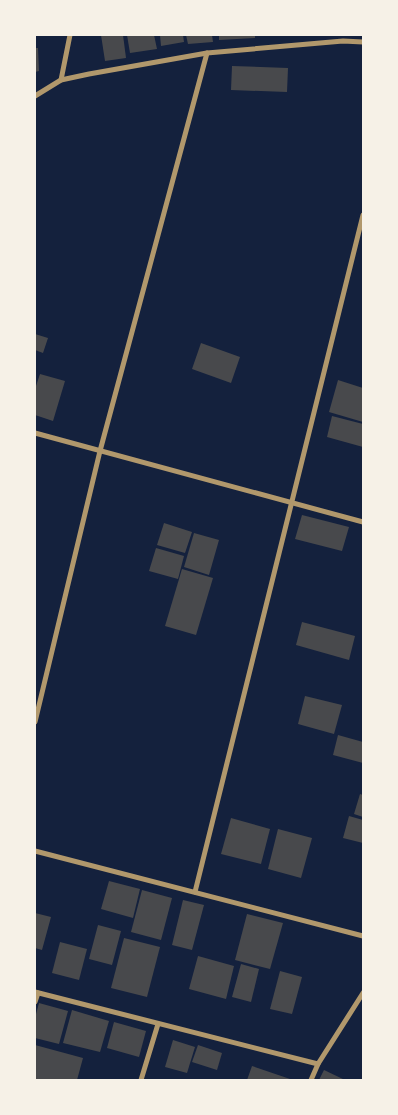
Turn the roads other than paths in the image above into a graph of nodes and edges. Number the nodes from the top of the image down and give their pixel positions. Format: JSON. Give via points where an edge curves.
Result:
{"nodes":[{"id":1,"x":70,"y":35,"type":"edge"},
{"id":2,"x":363,"y":42,"type":"edge"},
{"id":3,"x":207,"y":53,"type":"junction"},
{"id":4,"x":61,"y":80,"type":"junction"},
{"id":5,"x":35,"y":96,"type":"edge"},
{"id":6,"x":363,"y":215,"type":"edge"},
{"id":7,"x":35,"y":433,"type":"edge"},
{"id":8,"x":100,"y":451,"type":"junction"},
{"id":9,"x":292,"y":502,"type":"junction"},
{"id":10,"x":363,"y":522,"type":"edge"},
{"id":11,"x":35,"y":722,"type":"edge"},
{"id":12,"x":35,"y":851,"type":"edge"},
{"id":13,"x":195,"y":892,"type":"junction"},
{"id":14,"x":363,"y":936,"type":"edge"},
{"id":15,"x":36,"y":992,"type":"edge"},
{"id":16,"x":363,"y":993,"type":"edge"},
{"id":17,"x":35,"y":1002,"type":"edge"},
{"id":18,"x":158,"y":1024,"type":"junction"},
{"id":19,"x":318,"y":1064,"type":"junction"},
{"id":20,"x":141,"y":1080,"type":"edge"},
{"id":21,"x":311,"y":1080,"type":"edge"}],
"edges":[{"from":1,"to":4,"type":"street"},
{"from":2,"to":3,"type":"street","via":[[343,40]]},
{"from":3,"to":4,"type":"street"},
{"from":3,"to":8,"type":"street"},
{"from":4,"to":5,"type":"street"},
{"from":6,"to":9,"type":"street"},
{"from":7,"to":8,"type":"street"},
{"from":8,"to":9,"type":"street"},
{"from":8,"to":11,"type":"street"},
{"from":9,"to":10,"type":"street"},
{"from":9,"to":13,"type":"street"},
{"from":12,"to":13,"type":"street"},
{"from":13,"to":14,"type":"street"},
{"from":15,"to":17,"type":"street"},
{"from":15,"to":18,"type":"street"},
{"from":16,"to":19,"type":"street"},
{"from":18,"to":19,"type":"street"},
{"from":18,"to":20,"type":"street"},
{"from":19,"to":21,"type":"street"}]}
